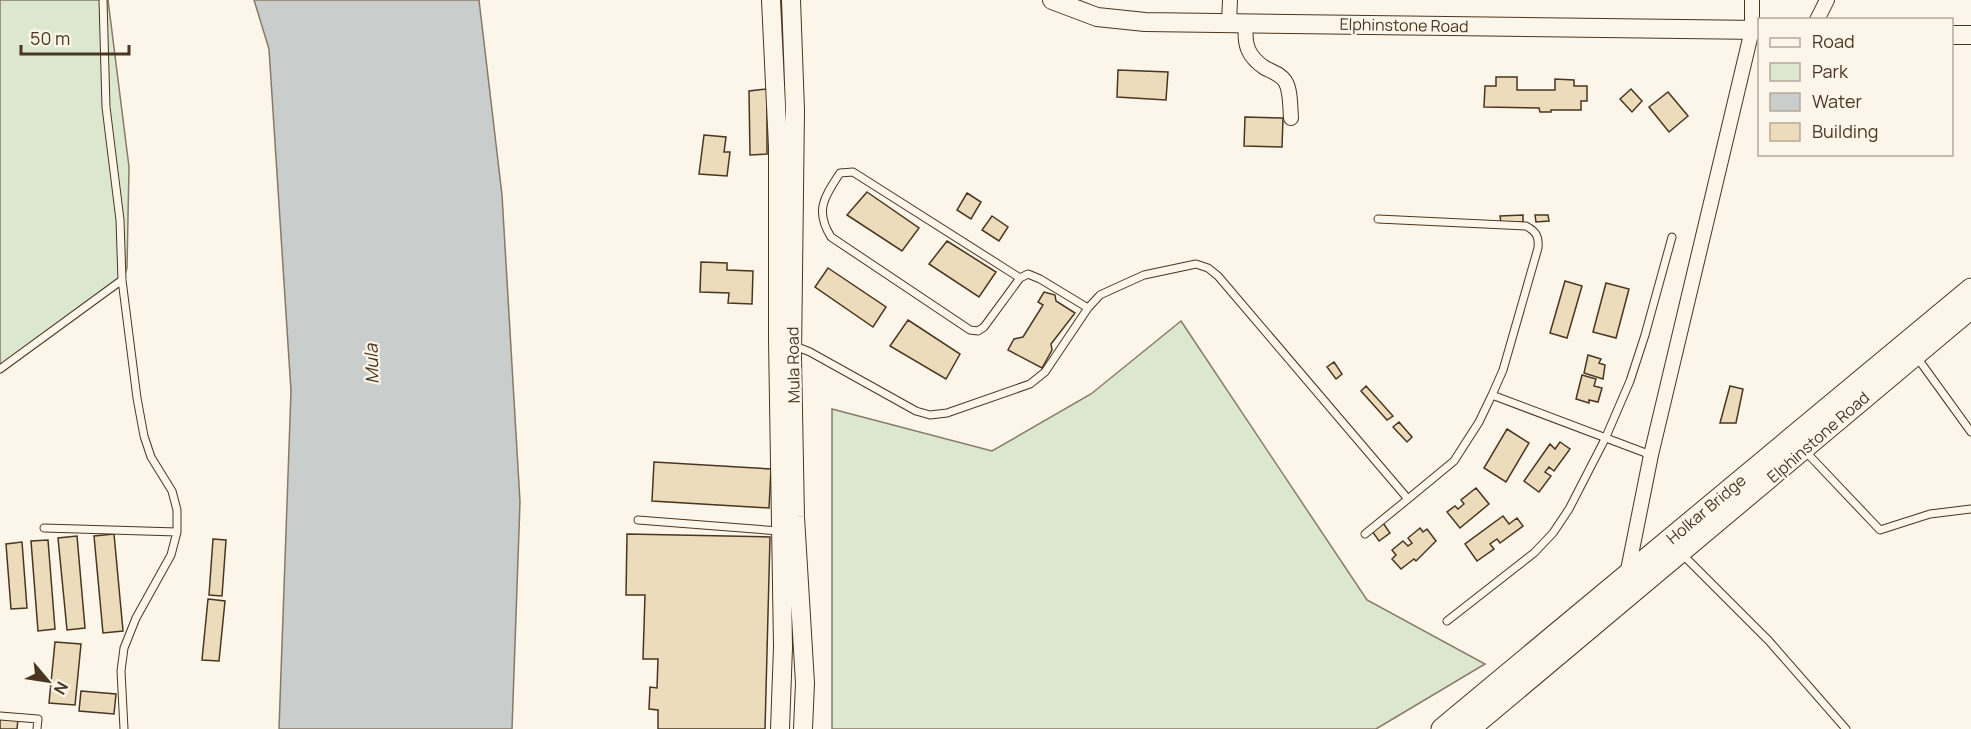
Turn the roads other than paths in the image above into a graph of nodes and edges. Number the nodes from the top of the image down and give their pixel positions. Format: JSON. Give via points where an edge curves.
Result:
{"nodes":[{"id":1,"x":103,"y":0,"type":"edge"},
{"id":2,"x":771,"y":0,"type":"edge"},
{"id":3,"x":791,"y":0,"type":"edge"},
{"id":4,"x":1052,"y":0,"type":"edge"},
{"id":5,"x":1230,"y":0,"type":"edge"},
{"id":6,"x":1752,"y":0,"type":"edge"},
{"id":7,"x":1827,"y":0,"type":"edge"},
{"id":8,"x":1818,"y":18,"type":"edge"},
{"id":9,"x":1237,"y":23,"type":"junction"},
{"id":10,"x":1756,"y":30,"type":"edge"},
{"id":11,"x":1953,"y":35,"type":"edge"},
{"id":12,"x":1971,"y":35,"type":"edge"},
{"id":13,"x":793,"y":73,"type":"junction"},
{"id":14,"x":775,"y":74,"type":"junction"},
{"id":15,"x":1291,"y":118,"type":"dead end"},
{"id":16,"x":786,"y":184,"type":"junction"},
{"id":17,"x":1378,"y":219,"type":"dead end"},
{"id":18,"x":1672,"y":237,"type":"dead end"},
{"id":19,"x":1020,"y":278,"type":"junction"},
{"id":20,"x":122,"y":280,"type":"junction"},
{"id":21,"x":1971,"y":289,"type":"edge"},
{"id":22,"x":1088,"y":308,"type":"junction"},
{"id":23,"x":1971,"y":308,"type":"edge"},
{"id":24,"x":785,"y":342,"type":"junction"},
{"id":25,"x":1915,"y":354,"type":"junction"},
{"id":26,"x":0,"y":369,"type":"edge"},
{"id":27,"x":1492,"y":395,"type":"junction"},
{"id":28,"x":1971,"y":432,"type":"edge"},
{"id":29,"x":1605,"y":439,"type":"junction"},
{"id":30,"x":1804,"y":450,"type":"junction"},
{"id":31,"x":1651,"y":455,"type":"junction"},
{"id":32,"x":1408,"y":499,"type":"junction"},
{"id":33,"x":1971,"y":509,"type":"edge"},
{"id":34,"x":638,"y":520,"type":"dead end"},
{"id":35,"x":44,"y":528,"type":"dead end"},
{"id":36,"x":177,"y":532,"type":"junction"},
{"id":37,"x":789,"y":532,"type":"junction"},
{"id":38,"x":1365,"y":534,"type":"dead end"},
{"id":39,"x":1681,"y":553,"type":"junction"},
{"id":40,"x":1632,"y":582,"type":"junction"},
{"id":41,"x":1447,"y":621,"type":"dead end"},
{"id":42,"x":783,"y":648,"type":"junction"},
{"id":43,"x":803,"y":648,"type":"junction"},
{"id":44,"x":0,"y":716,"type":"edge"},
{"id":45,"x":37,"y":729,"type":"edge"},
{"id":46,"x":124,"y":729,"type":"edge"},
{"id":47,"x":780,"y":729,"type":"edge"},
{"id":48,"x":803,"y":729,"type":"edge"},
{"id":49,"x":1442,"y":729,"type":"edge"},
{"id":50,"x":1469,"y":729,"type":"edge"},
{"id":51,"x":1846,"y":729,"type":"edge"}],
"edges":[{"from":1,"to":20,"type":"lane","via":[[106,107],[120,220]]},
{"from":2,"to":14,"type":"main road","name":"Mula Road"},
{"from":3,"to":13,"type":"main road","name":"Mula Road"},
{"from":4,"to":9,"type":"main road","name":"Elphinstone Road","via":[[1097,17]]},
{"from":5,"to":9,"type":"street"},
{"from":6,"to":10,"type":"street"},
{"from":7,"to":8,"type":"street"},
{"from":9,"to":10,"type":"main road","name":"Elphinstone Road"},
{"from":9,"to":15,"type":"street","via":[[1250,52],[1287,83]]},
{"from":10,"to":31,"type":"street"},
{"from":11,"to":12,"type":"main road"},
{"from":13,"to":14,"type":"main road"},
{"from":13,"to":16,"type":"main road","name":"Mula Road"},
{"from":14,"to":16,"type":"main road","name":"Mula Road"},
{"from":16,"to":24,"type":"main road","name":"Mula Road"},
{"from":17,"to":27,"type":"lane","via":[[1526,226],[1535,231],[1538,248],[1503,370]]},
{"from":18,"to":29,"type":"lane","via":[[1642,345]]},
{"from":19,"to":19,"type":"lane","via":[[984,327],[970,330],[831,237],[824,226],[824,198],[840,173],[853,172]]},
{"from":19,"to":22,"type":"lane","via":[[1028,274],[1040,279]]},
{"from":20,"to":26,"type":"lane"},
{"from":20,"to":36,"type":"lane","via":[[144,436],[151,457],[172,491]]},
{"from":21,"to":40,"type":"main road","name":"Holkar Bridge"},
{"from":22,"to":24,"type":"lane","via":[[1045,372],[1030,384],[947,413],[930,415]]},
{"from":22,"to":32,"type":"lane","via":[[1100,295],[1144,275],[1196,264],[1208,268]]},
{"from":23,"to":25,"type":"main road","name":"Elphinstone Road"},
{"from":24,"to":37,"type":"main road","name":"Mula Road"},
{"from":25,"to":28,"type":"lane"},
{"from":25,"to":30,"type":"main road","name":"Elphinstone Road"},
{"from":27,"to":29,"type":"lane"},
{"from":27,"to":32,"type":"lane","via":[[1454,461]]},
{"from":29,"to":31,"type":"lane"},
{"from":29,"to":41,"type":"lane","via":[[1553,533],[1534,553]]},
{"from":30,"to":33,"type":"lane","via":[[1880,530],[1930,514]]},
{"from":30,"to":39,"type":"main road","name":"Elphinstone Road"},
{"from":31,"to":40,"type":"street"},
{"from":32,"to":38,"type":"lane"},
{"from":34,"to":37,"type":"lane"},
{"from":35,"to":36,"type":"lane"},
{"from":36,"to":46,"type":"lane","via":[[171,555],[124,648]]},
{"from":37,"to":42,"type":"main road","name":"Mula Road"},
{"from":37,"to":43,"type":"main road","name":"Mula Road"},
{"from":39,"to":40,"type":"main road","name":"Elphinstone Road"},
{"from":39,"to":51,"type":"lane","via":[[1769,641]]},
{"from":40,"to":49,"type":"main road","name":"Holkar Bridge"},
{"from":40,"to":50,"type":"main road"},
{"from":42,"to":43,"type":"main road"},
{"from":42,"to":47,"type":"main road","name":"Mula Road"},
{"from":43,"to":48,"type":"main road","name":"Mula Road"},
{"from":44,"to":45,"type":"lane","via":[[38,719]]}]}
